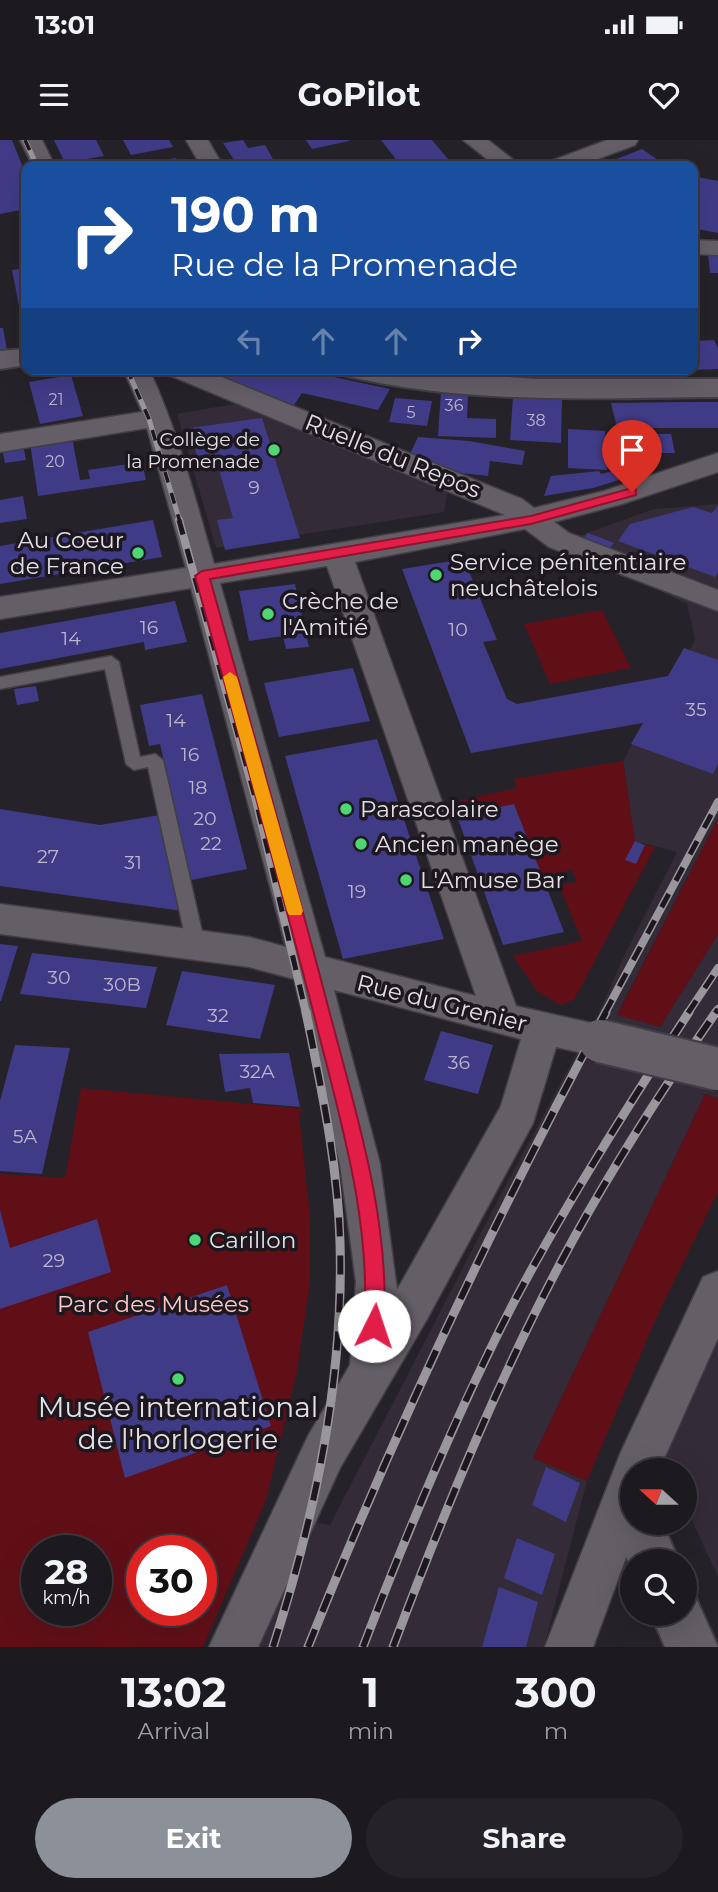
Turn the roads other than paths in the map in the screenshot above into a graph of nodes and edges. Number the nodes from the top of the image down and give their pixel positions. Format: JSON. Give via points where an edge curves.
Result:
{"nodes":[{"id":1,"x":32,"y":140,"type":"edge"},
{"id":2,"x":197,"y":140,"type":"edge"},
{"id":3,"x":474,"y":140,"type":"edge"},
{"id":4,"x":627,"y":140,"type":"edge"},
{"id":5,"x":42,"y":161,"type":"edge"},
{"id":6,"x":209,"y":161,"type":"edge"},
{"id":7,"x":500,"y":161,"type":"edge"},
{"id":8,"x":572,"y":161,"type":"edge"},
{"id":9,"x":698,"y":247,"type":"edge"},
{"id":10,"x":718,"y":248,"type":"edge"},
{"id":11,"x":21,"y":358,"type":"edge"},
{"id":12,"x":0,"y":360,"type":"edge"},
{"id":13,"x":139,"y":375,"type":"edge"},
{"id":14,"x":193,"y":375,"type":"edge"},
{"id":15,"x":380,"y":375,"type":"edge"},
{"id":16,"x":718,"y":388,"type":"edge"},
{"id":17,"x":157,"y":416,"type":"junction"},
{"id":18,"x":0,"y":443,"type":"edge"},
{"id":19,"x":718,"y":462,"type":"edge"},
{"id":20,"x":531,"y":520,"type":"junction"},
{"id":21,"x":338,"y":555,"type":"junction"},
{"id":22,"x":202,"y":576,"type":"junction"},
{"id":23,"x":718,"y":601,"type":"edge"},
{"id":24,"x":0,"y":608,"type":"edge"},
{"id":25,"x":0,"y":683,"type":"edge"},
{"id":26,"x":0,"y":919,"type":"edge"},
{"id":27,"x":196,"y":945,"type":"junction"},
{"id":28,"x":310,"y":970,"type":"junction"},
{"id":29,"x":502,"y":1018,"type":"junction"},
{"id":30,"x":543,"y":1028,"type":"junction"},
{"id":31,"x":718,"y":1069,"type":"edge"},
{"id":32,"x":718,"y":1291,"type":"edge"},
{"id":33,"x":371,"y":1370,"type":"junction"},
{"id":34,"x":648,"y":1458,"type":"edge"},
{"id":35,"x":620,"y":1525,"type":"edge"},
{"id":36,"x":682,"y":1626,"type":"edge"},
{"id":37,"x":233,"y":1647,"type":"edge"},
{"id":38,"x":569,"y":1647,"type":"edge"},
{"id":39,"x":692,"y":1647,"type":"edge"}],
"edges":[{"from":1,"to":5,"type":"street"},
{"from":2,"to":6,"type":"street"},
{"from":3,"to":7,"type":"street"},
{"from":4,"to":8,"type":"street"},
{"from":9,"to":10,"type":"street"},
{"from":11,"to":12,"type":"main road"},
{"from":13,"to":17,"type":"street"},
{"from":14,"to":20,"type":"street","name":"Ruelle du Repos","via":[[439,474],[512,506]]},
{"from":15,"to":16,"type":"main road","via":[[610,390]]},
{"from":17,"to":18,"type":"street"},
{"from":17,"to":22,"type":"street"},
{"from":19,"to":20,"type":"street","via":[[672,480]]},
{"from":20,"to":21,"type":"street"},
{"from":20,"to":23,"type":"street","name":"Ruelle du Repos","via":[[559,540]]},
{"from":21,"to":22,"type":"street"},
{"from":21,"to":29,"type":"street"},
{"from":22,"to":24,"type":"street"},
{"from":22,"to":28,"type":"street"},
{"from":25,"to":27,"type":"lane","via":[[111,662],[134,764],[155,760]]},
{"from":26,"to":27,"type":"street","name":"Rue du Grenier"},
{"from":27,"to":28,"type":"street","name":"Rue du Grenier","via":[[249,952]]},
{"from":28,"to":29,"type":"street","name":"Rue du Grenier"},
{"from":28,"to":33,"type":"street","via":[[360,1164],[377,1282]]},
{"from":29,"to":30,"type":"street","name":"Rue du Grenier"},
{"from":30,"to":31,"type":"street","name":"Rue du Grenier","bridge":true},
{"from":30,"to":33,"type":"street","via":[[519,1111],[412,1306]]},
{"from":32,"to":34,"type":"street"},
{"from":33,"to":37,"type":"street","via":[[324,1452]]},
{"from":35,"to":38,"type":"street"},
{"from":36,"to":39,"type":"main road"}]}
